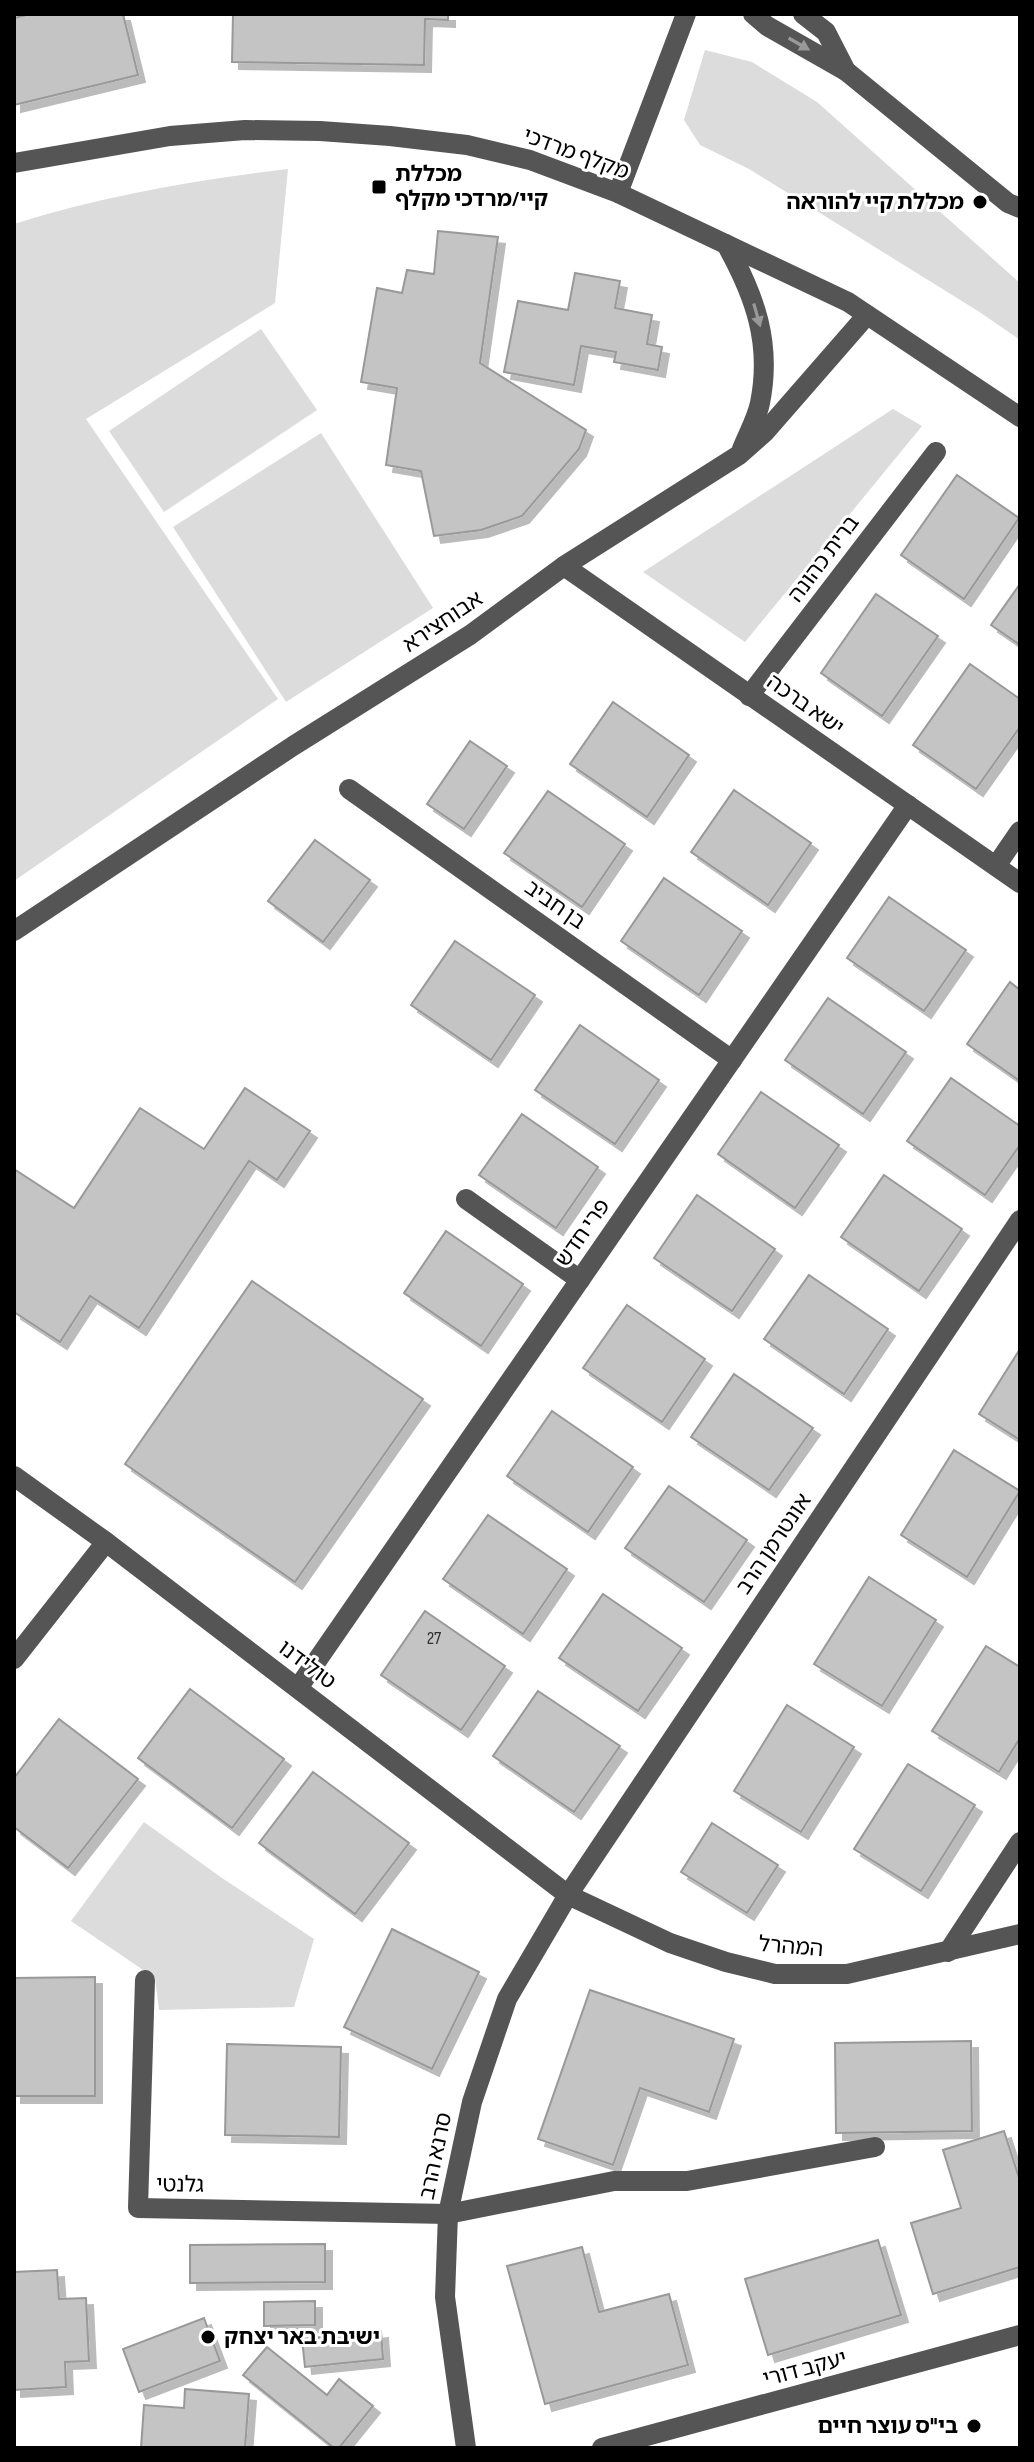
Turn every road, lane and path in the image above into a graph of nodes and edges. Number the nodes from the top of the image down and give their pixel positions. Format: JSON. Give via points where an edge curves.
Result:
{"nodes":[{"id":1,"x":686,"y":14,"type":"edge"},
{"id":2,"x":753,"y":14,"type":"edge"},
{"id":3,"x":803,"y":14,"type":"edge"},
{"id":4,"x":846,"y":71,"type":"junction"},
{"id":5,"x":14,"y":163,"type":"edge"},
{"id":6,"x":618,"y":193,"type":"junction"},
{"id":7,"x":1020,"y":208,"type":"edge"},
{"id":8,"x":726,"y":244,"type":"junction"},
{"id":9,"x":867,"y":315,"type":"junction"},
{"id":10,"x":1020,"y":417,"type":"edge"},
{"id":11,"x":936,"y":452,"type":"dead end"},
{"id":12,"x":739,"y":455,"type":"junction"},
{"id":13,"x":564,"y":566,"type":"junction"},
{"id":14,"x":749,"y":696,"type":"junction"},
{"id":15,"x":349,"y":789,"type":"dead end"},
{"id":16,"x":908,"y":805,"type":"junction"},
{"id":17,"x":1020,"y":831,"type":"edge"},
{"id":18,"x":996,"y":866,"type":"junction"},
{"id":19,"x":1020,"y":883,"type":"edge"},
{"id":20,"x":14,"y":931,"type":"edge"},
{"id":21,"x":732,"y":1060,"type":"junction"},
{"id":22,"x":466,"y":1199,"type":"dead end"},
{"id":23,"x":1020,"y":1220,"type":"edge"},
{"id":24,"x":580,"y":1280,"type":"junction"},
{"id":25,"x":14,"y":1476,"type":"edge"},
{"id":26,"x":106,"y":1542,"type":"junction"},
{"id":27,"x":14,"y":1659,"type":"edge"},
{"id":28,"x":298,"y":1688,"type":"junction"},
{"id":29,"x":1020,"y":1842,"type":"edge"},
{"id":30,"x":568,"y":1895,"type":"junction"},
{"id":31,"x":1020,"y":1934,"type":"edge"},
{"id":32,"x":948,"y":1952,"type":"junction"},
{"id":33,"x":145,"y":1980,"type":"dead end"},
{"id":34,"x":875,"y":2147,"type":"dead end"},
{"id":35,"x":448,"y":2214,"type":"junction"},
{"id":36,"x":1020,"y":2335,"type":"edge"},
{"id":37,"x":466,"y":2448,"type":"edge"},
{"id":38,"x":602,"y":2448,"type":"edge"}],
"edges":[{"from":1,"to":6,"type":"street"},
{"from":2,"to":4,"type":"street","one_way":true},
{"from":3,"to":4,"type":"street","via":[[826,32]]},
{"from":4,"to":7,"type":"street"},
{"from":5,"to":6,"type":"street","name":"מקלף מרדכי","via":[[170,136],[320,131],[467,145],[530,160]]},
{"from":6,"to":8,"type":"street","name":"מקלף מרדכי"},
{"from":8,"to":9,"type":"street","name":"מקלף מרדכי"},
{"from":8,"to":12,"type":"street","one_way":true,"via":[[745,277],[766,360],[760,406]]},
{"from":9,"to":10,"type":"street","name":"מקלף מרדכי"},
{"from":9,"to":12,"type":"street","name":"אבוחצירא"},
{"from":11,"to":14,"type":"street","name":"ברית כהונה"},
{"from":12,"to":13,"type":"street","name":"אבוחצירא"},
{"from":13,"to":14,"type":"street","name":"ישא ברכה"},
{"from":13,"to":20,"type":"street","name":"אבוחצירא","via":[[470,635]]},
{"from":14,"to":16,"type":"street","name":"ישא ברכה"},
{"from":15,"to":21,"type":"street","name":"בן חביב"},
{"from":16,"to":18,"type":"street","name":"ישא ברכה"},
{"from":16,"to":21,"type":"street","name":"פרי חדש"},
{"from":17,"to":18,"type":"street"},
{"from":18,"to":19,"type":"street","name":"ישא ברכה"},
{"from":21,"to":24,"type":"street","name":"פרי חדש"},
{"from":22,"to":24,"type":"street"},
{"from":23,"to":30,"type":"street","name":"אונטרמן הרב"},
{"from":24,"to":28,"type":"street","name":"פרי חדש"},
{"from":25,"to":26,"type":"street","name":"טולידנו"},
{"from":26,"to":27,"type":"street"},
{"from":26,"to":28,"type":"street","name":"טולידנו"},
{"from":28,"to":30,"type":"street","name":"טולידנו"},
{"from":29,"to":32,"type":"street"},
{"from":30,"to":32,"type":"street","name":"המהרל","via":[[670,1943],[775,1974],[847,1974]]},
{"from":30,"to":35,"type":"street","name":"סרנא הרב","via":[[507,1999],[472,2102]]},
{"from":31,"to":32,"type":"street","name":"המהרל"},
{"from":33,"to":35,"type":"street","name":"גלנטי","via":[[138,2208]]},
{"from":34,"to":35,"type":"street","via":[[687,2181],[614,2181]]},
{"from":35,"to":37,"type":"street","name":"סרנא הרב","via":[[445,2297]]},
{"from":36,"to":38,"type":"street","name":"יעקב דורי"}]}
